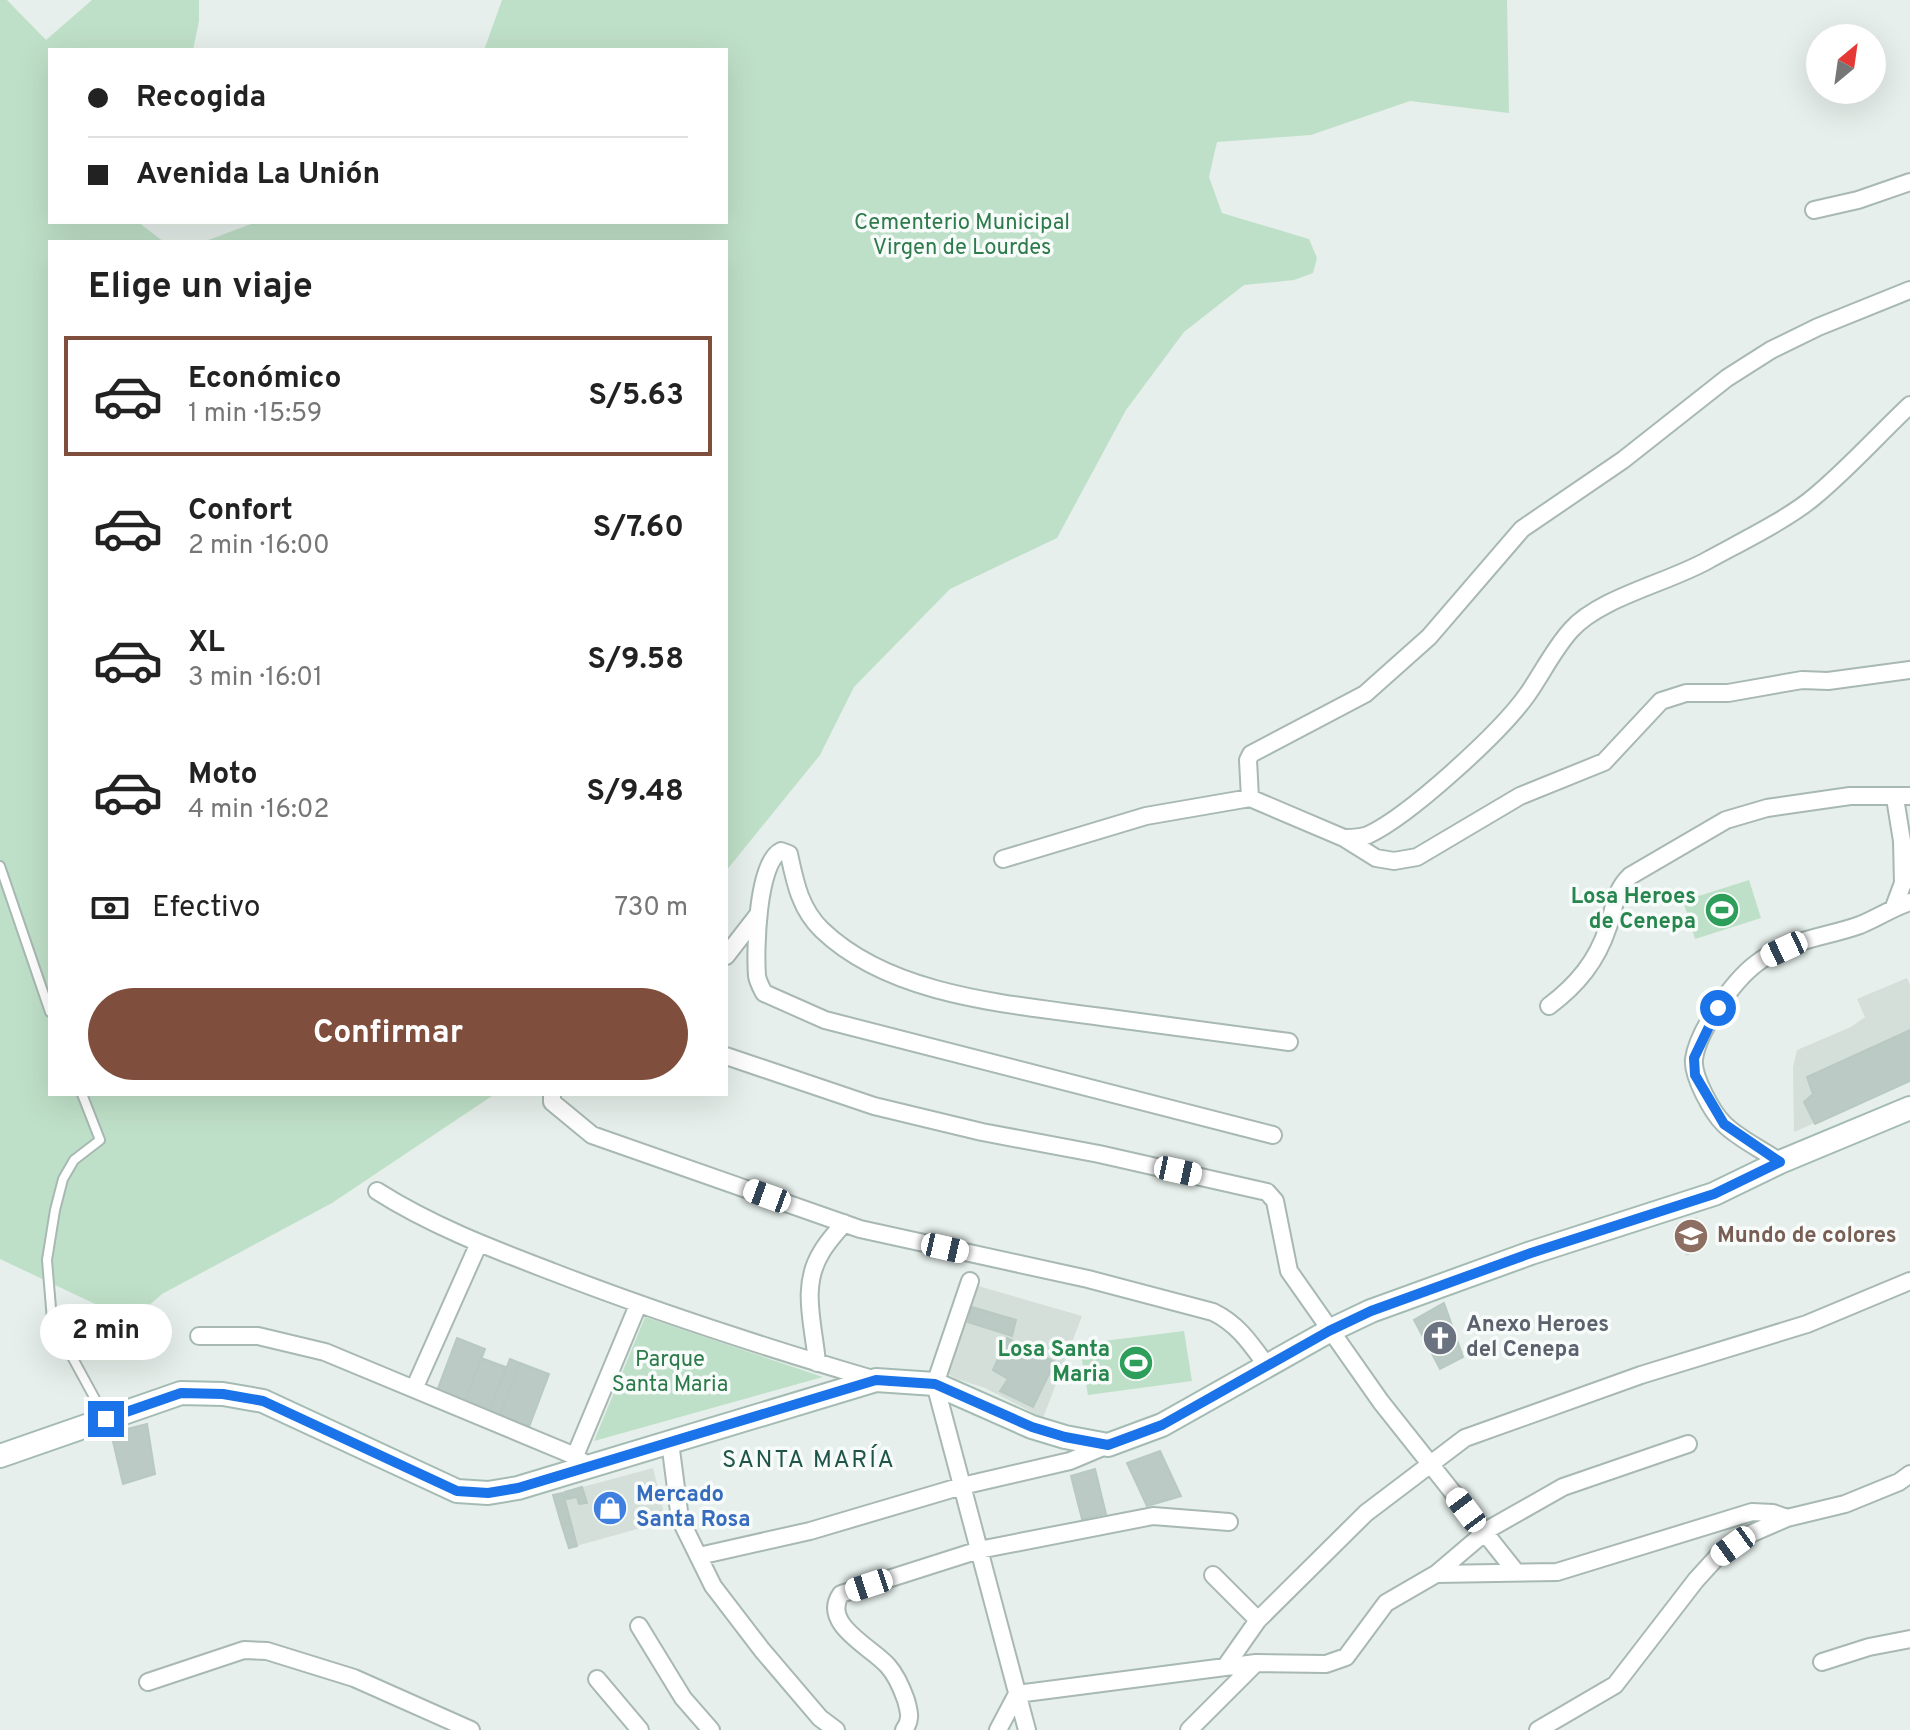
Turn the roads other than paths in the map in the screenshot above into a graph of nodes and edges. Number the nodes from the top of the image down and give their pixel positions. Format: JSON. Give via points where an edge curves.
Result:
{"nodes":[{"id":1,"x":1910,"y":182,"type":"edge"},
{"id":2,"x":1814,"y":210,"type":"dead end"},
{"id":3,"x":1910,"y":290,"type":"edge"},
{"id":4,"x":1910,"y":405,"type":"edge"},
{"id":5,"x":1910,"y":670,"type":"edge"},
{"id":6,"x":1903,"y":797,"type":"edge"},
{"id":7,"x":1250,"y":798,"type":"junction"},
{"id":8,"x":1344,"y":838,"type":"junction"},
{"id":9,"x":1003,"y":859,"type":"dead end"},
{"id":10,"x":0,"y":866,"type":"edge"},
{"id":11,"x":3,"y":891,"type":"edge"},
{"id":12,"x":1902,"y":904,"type":"edge"},
{"id":13,"x":757,"y":916,"type":"junction"},
{"id":14,"x":728,"y":953,"type":"edge"},
{"id":15,"x":1549,"y":1006,"type":"dead end"},
{"id":16,"x":48,"y":1007,"type":"edge"},
{"id":17,"x":1289,"y":1042,"type":"dead end"},
{"id":18,"x":728,"y":1057,"type":"edge"},
{"id":19,"x":83,"y":1096,"type":"edge"},
{"id":20,"x":552,"y":1096,"type":"edge"},
{"id":21,"x":1910,"y":1108,"type":"edge"},
{"id":22,"x":1273,"y":1135,"type":"dead end"},
{"id":23,"x":1780,"y":1162,"type":"junction"},
{"id":24,"x":377,"y":1191,"type":"dead end"},
{"id":25,"x":844,"y":1223,"type":"junction"},
{"id":26,"x":479,"y":1243,"type":"junction"},
{"id":27,"x":970,"y":1281,"type":"dead end"},
{"id":28,"x":1906,"y":1283,"type":"edge"},
{"id":29,"x":1910,"y":1301,"type":"edge"},
{"id":30,"x":638,"y":1305,"type":"junction"},
{"id":31,"x":1329,"y":1331,"type":"junction"},
{"id":32,"x":199,"y":1336,"type":"dead end"},
{"id":33,"x":817,"y":1363,"type":"junction"},
{"id":34,"x":1267,"y":1366,"type":"junction"},
{"id":35,"x":876,"y":1380,"type":"junction"},
{"id":36,"x":935,"y":1384,"type":"junction"},
{"id":37,"x":414,"y":1389,"type":"junction"},
{"id":38,"x":106,"y":1419,"type":"junction"},
{"id":39,"x":670,"y":1442,"type":"junction"},
{"id":40,"x":1688,"y":1444,"type":"dead end"},
{"id":41,"x":1108,"y":1445,"type":"junction"},
{"id":42,"x":0,"y":1456,"type":"edge"},
{"id":43,"x":582,"y":1461,"type":"junction"},
{"id":44,"x":1431,"y":1464,"type":"junction"},
{"id":45,"x":1910,"y":1474,"type":"edge"},
{"id":46,"x":962,"y":1486,"type":"junction"},
{"id":47,"x":1787,"y":1518,"type":"junction"},
{"id":48,"x":1229,"y":1522,"type":"dead end"},
{"id":49,"x":1483,"y":1533,"type":"junction"},
{"id":50,"x":979,"y":1550,"type":"junction"},
{"id":51,"x":699,"y":1556,"type":"junction"},
{"id":52,"x":1516,"y":1572,"type":"junction"},
{"id":53,"x":1436,"y":1574,"type":"junction"},
{"id":54,"x":1213,"y":1575,"type":"dead end"},
{"id":55,"x":1258,"y":1620,"type":"junction"},
{"id":56,"x":639,"y":1626,"type":"dead end"},
{"id":57,"x":1910,"y":1639,"type":"edge"},
{"id":58,"x":1822,"y":1662,"type":"dead end"},
{"id":59,"x":1256,"y":1663,"type":"junction"},
{"id":60,"x":1225,"y":1667,"type":"junction"},
{"id":61,"x":597,"y":1679,"type":"dead end"},
{"id":62,"x":148,"y":1682,"type":"dead end"},
{"id":63,"x":1017,"y":1694,"type":"junction"},
{"id":64,"x":1539,"y":1729,"type":"edge"},
{"id":65,"x":471,"y":1730,"type":"edge"},
{"id":66,"x":640,"y":1730,"type":"edge"},
{"id":67,"x":711,"y":1730,"type":"edge"},
{"id":68,"x":836,"y":1730,"type":"edge"},
{"id":69,"x":904,"y":1730,"type":"edge"},
{"id":70,"x":998,"y":1730,"type":"edge"},
{"id":71,"x":1027,"y":1730,"type":"edge"},
{"id":72,"x":1189,"y":1730,"type":"edge"}],
"edges":[{"from":1,"to":2,"type":"street"},
{"from":3,"to":7,"type":"street","via":[[1771,350],[1522,529],[1429,637],[1365,694],[1251,754]]},
{"from":4,"to":8,"type":"street","via":[[1813,499],[1706,562],[1594,611],[1573,628],[1495,731],[1444,778],[1368,834]]},
{"from":5,"to":8,"type":"street","via":[[1728,693],[1686,693],[1661,701],[1604,762],[1520,796],[1417,857],[1376,858]]},
{"from":6,"to":12,"type":"street"},
{"from":6,"to":15,"type":"street","via":[[1850,796],[1753,812],[1726,820],[1630,876],[1616,895],[1591,965]]},
{"from":7,"to":8,"type":"street"},
{"from":7,"to":9,"type":"street","via":[[1146,816]]},
{"from":10,"to":11,"type":"lane"},
{"from":11,"to":16,"type":"lane"},
{"from":12,"to":23,"type":"street","via":[[1861,925],[1810,938],[1759,961],[1729,990],[1707,1026],[1694,1058],[1705,1095],[1724,1124]]},
{"from":13,"to":14,"type":"street"},
{"from":13,"to":17,"type":"street","via":[[771,861],[781,851],[789,854],[798,897],[819,928],[892,974],[980,1000]]},
{"from":13,"to":22,"type":"street","via":[[757,978],[764,993],[790,1006],[825,1020]]},
{"from":18,"to":31,"type":"street","via":[[874,1106],[1267,1192],[1275,1201],[1289,1271]]},
{"from":19,"to":38,"type":"lane","via":[[100,1140],[74,1160],[63,1179],[47,1260],[52,1320]]},
{"from":20,"to":25,"type":"street","via":[[552,1102],[592,1135]]},
{"from":21,"to":23,"type":"main road"},
{"from":23,"to":31,"type":"main road","via":[[1714,1194],[1531,1253]]},
{"from":24,"to":26,"type":"street"},
{"from":25,"to":33,"type":"street","via":[[811,1274],[808,1293]]},
{"from":25,"to":34,"type":"street","via":[[1213,1312],[1239,1329]]},
{"from":26,"to":30,"type":"street"},
{"from":26,"to":37,"type":"street"},
{"from":27,"to":36,"type":"street"},
{"from":28,"to":29,"type":"street"},
{"from":28,"to":44,"type":"street","via":[[1807,1324],[1641,1375],[1465,1438]]},
{"from":30,"to":33,"type":"street"},
{"from":30,"to":43,"type":"street"},
{"from":31,"to":34,"type":"main road"},
{"from":31,"to":44,"type":"street"},
{"from":32,"to":37,"type":"street","via":[[258,1336],[325,1352]]},
{"from":33,"to":35,"type":"street"},
{"from":34,"to":41,"type":"main road","via":[[1162,1425]]},
{"from":35,"to":36,"type":"main road"},
{"from":35,"to":39,"type":"main road"},
{"from":36,"to":41,"type":"main road","via":[[1032,1427]]},
{"from":36,"to":46,"type":"street"},
{"from":37,"to":43,"type":"street"},
{"from":38,"to":42,"type":"main road"},
{"from":38,"to":43,"type":"main road","via":[[181,1393],[263,1401],[457,1491],[518,1488]]},
{"from":39,"to":43,"type":"main road"},
{"from":39,"to":51,"type":"street","via":[[680,1519]]},
{"from":40,"to":49,"type":"street","via":[[1563,1487]]},
{"from":41,"to":46,"type":"street","via":[[1070,1461]]},
{"from":44,"to":49,"type":"street"},
{"from":44,"to":55,"type":"street","via":[[1366,1513]]},
{"from":45,"to":47,"type":"street","via":[[1845,1504]]},
{"from":46,"to":50,"type":"street"},
{"from":46,"to":51,"type":"street","via":[[810,1531]]},
{"from":47,"to":52,"type":"street","via":[[1752,1512],[1557,1572]]},
{"from":47,"to":64,"type":"street","via":[[1748,1535],[1717,1557],[1615,1685]]},
{"from":48,"to":50,"type":"street","via":[[1153,1516]]},
{"from":49,"to":52,"type":"street"},
{"from":49,"to":53,"type":"street"},
{"from":50,"to":63,"type":"street"},
{"from":50,"to":69,"type":"street","via":[[838,1598],[836,1610],[848,1632],[889,1667],[902,1688],[910,1714]]},
{"from":51,"to":68,"type":"street","via":[[713,1586],[762,1650]]},
{"from":52,"to":53,"type":"street"},
{"from":53,"to":59,"type":"street","via":[[1386,1603],[1346,1657],[1326,1664]]},
{"from":54,"to":55,"type":"street"},
{"from":55,"to":60,"type":"street"},
{"from":56,"to":67,"type":"street","via":[[683,1698]]},
{"from":57,"to":58,"type":"street"},
{"from":59,"to":60,"type":"street"},
{"from":59,"to":72,"type":"street"},
{"from":60,"to":63,"type":"street"},
{"from":61,"to":66,"type":"street"},
{"from":62,"to":65,"type":"street","via":[[244,1650],[267,1651],[354,1678]]},
{"from":63,"to":70,"type":"street"},
{"from":63,"to":71,"type":"street"}]}
